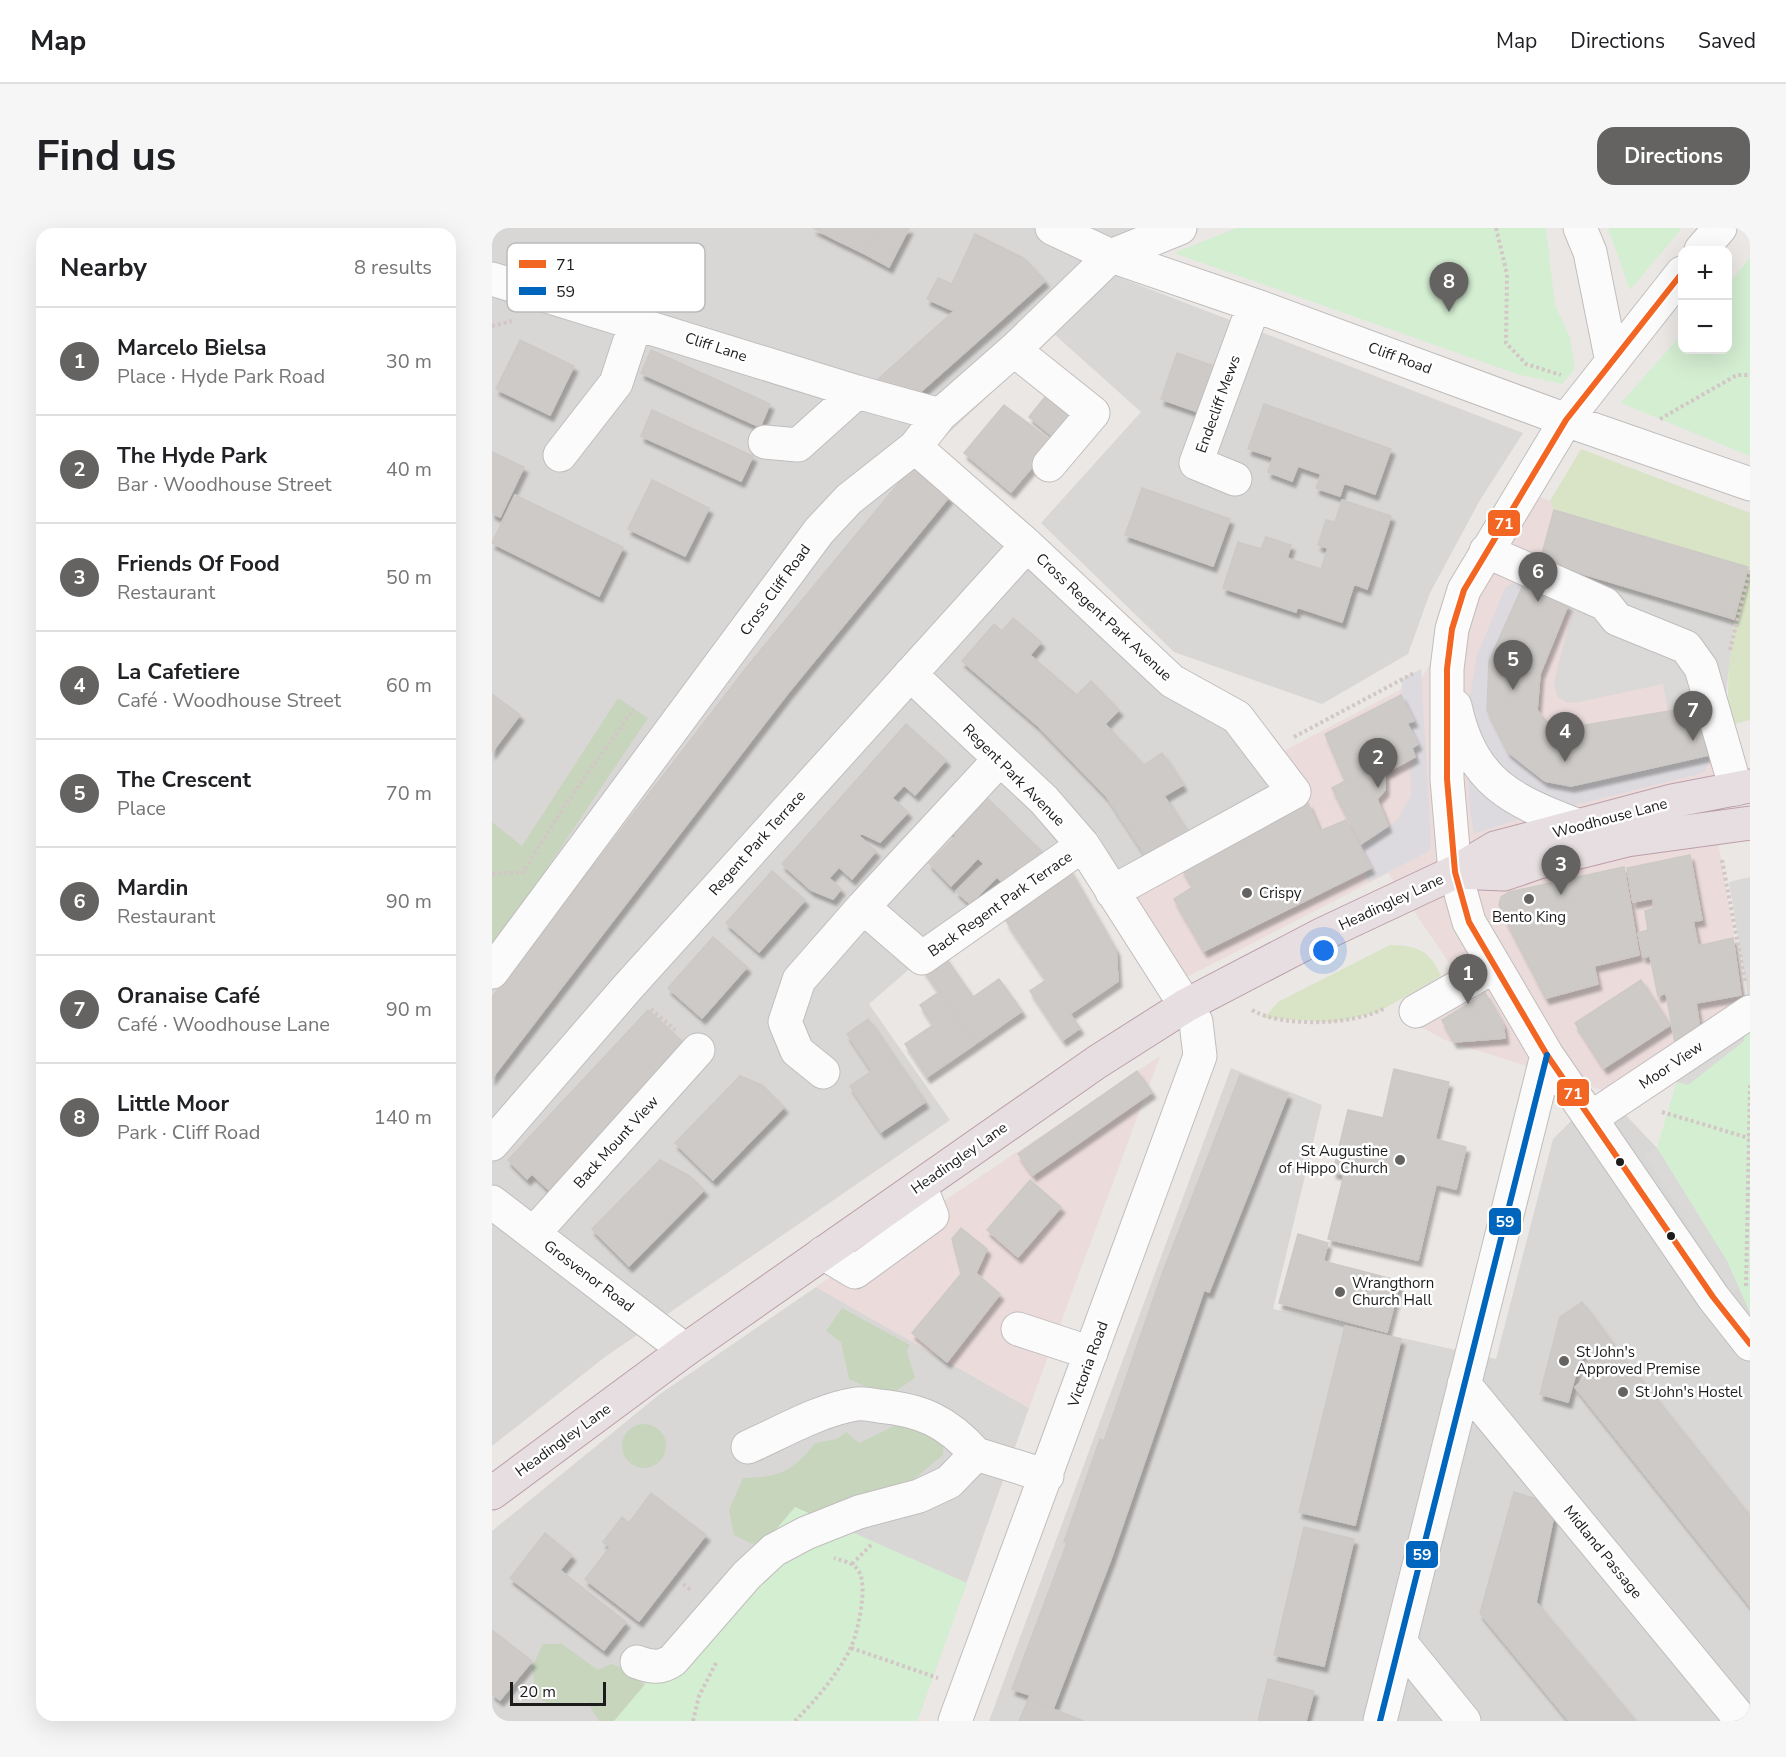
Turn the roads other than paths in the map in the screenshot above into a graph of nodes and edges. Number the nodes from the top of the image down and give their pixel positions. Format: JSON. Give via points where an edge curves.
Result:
{"nodes":[{"id":1,"x":1052,"y":228,"type":"edge"},
{"id":2,"x":1180,"y":228,"type":"edge"},
{"id":3,"x":1580,"y":228,"type":"edge"},
{"id":4,"x":1720,"y":228,"type":"edge"},
{"id":5,"x":1704,"y":246,"type":"edge"},
{"id":6,"x":1111,"y":256,"type":"junction"},
{"id":7,"x":492,"y":279,"type":"edge"},
{"id":8,"x":1678,"y":279,"type":"edge"},
{"id":9,"x":507,"y":283,"type":"edge"},
{"id":10,"x":1254,"y":305,"type":"junction"},
{"id":11,"x":603,"y":312,"type":"edge"},
{"id":12,"x":636,"y":322,"type":"junction"},
{"id":13,"x":1014,"y":350,"type":"junction"},
{"id":14,"x":1604,"y":373,"type":"junction"},
{"id":15,"x":857,"y":392,"type":"junction"},
{"id":16,"x":940,"y":415,"type":"junction"},
{"id":17,"x":1566,"y":420,"type":"junction"},
{"id":18,"x":765,"y":442,"type":"dead end"},
{"id":19,"x":915,"y":447,"type":"junction"},
{"id":20,"x":560,"y":455,"type":"dead end"},
{"id":21,"x":1049,"y":465,"type":"dead end"},
{"id":22,"x":1235,"y":479,"type":"dead end"},
{"id":23,"x":1750,"y":484,"type":"edge"},
{"id":24,"x":1027,"y":545,"type":"junction"},
{"id":25,"x":1486,"y":551,"type":"junction"},
{"id":26,"x":1448,"y":662,"type":"junction"},
{"id":27,"x":910,"y":674,"type":"junction"},
{"id":28,"x":1000,"y":759,"type":"junction"},
{"id":29,"x":1743,"y":788,"type":"edge"},
{"id":30,"x":1750,"y":823,"type":"edge"},
{"id":31,"x":1579,"y":826,"type":"junction"},
{"id":32,"x":1083,"y":845,"type":"junction"},
{"id":33,"x":1455,"y":872,"type":"junction"},
{"id":34,"x":1112,"y":892,"type":"junction"},
{"id":35,"x":863,"y":907,"type":"junction"},
{"id":36,"x":1496,"y":966,"type":"junction"},
{"id":37,"x":492,"y":972,"type":"edge"},
{"id":38,"x":1748,"y":999,"type":"edge"},
{"id":39,"x":1185,"y":1006,"type":"junction"},
{"id":40,"x":1401,"y":1009,"type":"road end"},
{"id":41,"x":698,"y":1050,"type":"road end"},
{"id":42,"x":1547,"y":1055,"type":"junction"},
{"id":43,"x":823,"y":1072,"type":"dead end"},
{"id":44,"x":1591,"y":1118,"type":"junction"},
{"id":45,"x":492,"y":1144,"type":"edge"},
{"id":46,"x":492,"y":1202,"type":"edge"},
{"id":47,"x":534,"y":1233,"type":"junction"},
{"id":48,"x":1018,"y":1329,"type":"dead end"},
{"id":49,"x":1748,"y":1340,"type":"edge"},
{"id":50,"x":685,"y":1350,"type":"junction"},
{"id":51,"x":1091,"y":1353,"type":"junction"},
{"id":52,"x":1464,"y":1383,"type":"junction"},
{"id":53,"x":748,"y":1447,"type":"dead end"},
{"id":54,"x":976,"y":1454,"type":"junction"},
{"id":55,"x":1047,"y":1476,"type":"junction"},
{"id":56,"x":492,"y":1493,"type":"edge"},
{"id":57,"x":1400,"y":1642,"type":"junction"},
{"id":58,"x":637,"y":1662,"type":"dead end"},
{"id":59,"x":955,"y":1721,"type":"edge"},
{"id":60,"x":1380,"y":1721,"type":"edge"},
{"id":61,"x":1464,"y":1721,"type":"edge"},
{"id":62,"x":1742,"y":1721,"type":"edge"}],
"edges":[{"from":1,"to":6,"type":"street","name":"Cliff Road"},
{"from":2,"to":6,"type":"street"},
{"from":3,"to":14,"type":"street","via":[[1590,252]]},
{"from":4,"to":5,"type":"street"},
{"from":6,"to":10,"type":"street","name":"Cliff Road"},
{"from":6,"to":13,"type":"street","name":"Cross Cliff Road"},
{"from":7,"to":9,"type":"street","name":"Cliff Lane"},
{"from":8,"to":14,"type":"street"},
{"from":10,"to":17,"type":"street","name":"Cliff Road"},
{"from":10,"to":22,"type":"street","name":"Endecliff Mews","via":[[1196,463]]},
{"from":11,"to":12,"type":"street","name":"Cliff Lane"},
{"from":12,"to":15,"type":"street","name":"Cliff Lane"},
{"from":12,"to":20,"type":"street","via":[[616,383]]},
{"from":13,"to":16,"type":"street","name":"Cross Cliff Road"},
{"from":13,"to":21,"type":"street","via":[[1094,412]]},
{"from":14,"to":17,"type":"street"},
{"from":15,"to":16,"type":"street","name":"Cliff Lane"},
{"from":15,"to":18,"type":"street","via":[[798,445]]},
{"from":16,"to":19,"type":"street","name":"Cross Cliff Road"},
{"from":17,"to":23,"type":"street","name":"Cliff Road"},
{"from":17,"to":25,"type":"street"},
{"from":19,"to":24,"type":"street","name":"Cross Regent Park Avenue"},
{"from":19,"to":37,"type":"street","name":"Cross Cliff Road","via":[[849,499],[819,531]]},
{"from":24,"to":27,"type":"street","name":"Regent Park Terrace"},
{"from":24,"to":34,"type":"street","name":"Cross Regent Park Avenue","via":[[1172,681],[1237,717],[1294,792]]},
{"from":25,"to":26,"type":"street","via":[[1464,590],[1452,629]]},
{"from":25,"to":29,"type":"street","via":[[1605,604],[1617,619],[1686,647],[1701,669],[1708,701]]},
{"from":26,"to":31,"type":"street","via":[[1459,723],[1478,766],[1500,789],[1519,801]]},
{"from":26,"to":33,"type":"street","via":[[1447,779]]},
{"from":27,"to":28,"type":"street","name":"Regent Park Avenue"},
{"from":27,"to":45,"type":"street","name":"Regent Park Terrace"},
{"from":28,"to":32,"type":"street","name":"Regent Park Avenue","via":[[1044,800]]},
{"from":28,"to":35,"type":"street"},
{"from":29,"to":31,"type":"highway","name":"Woodhouse Lane","via":[[1672,801]]},
{"from":30,"to":33,"type":"highway","name":"Woodhouse Lane","via":[[1627,840],[1504,874]]},
{"from":31,"to":33,"type":"highway","name":"Woodhouse Lane","via":[[1495,848]]},
{"from":32,"to":34,"type":"street","name":"Regent Park Avenue"},
{"from":32,"to":35,"type":"street","name":"Back Regent Park Terrace","via":[[922,958]]},
{"from":33,"to":36,"type":"street","via":[[1469,922]]},
{"from":33,"to":39,"type":"highway","name":"Headingley Lane","via":[[1323,934]]},
{"from":34,"to":39,"type":"street","name":"Regent Park Avenue"},
{"from":35,"to":43,"type":"street","via":[[799,980],[786,1022],[797,1051]]},
{"from":36,"to":40,"type":"street"},
{"from":36,"to":42,"type":"street"},
{"from":38,"to":44,"type":"street","name":"Moor View"},
{"from":39,"to":50,"type":"highway","name":"Headingley Lane","via":[[1096,1062]]},
{"from":39,"to":51,"type":"street","name":"Victoria Road","via":[[1196,1022],[1200,1056]]},
{"from":41,"to":47,"type":"street","name":"Back Mount View"},
{"from":42,"to":44,"type":"street"},
{"from":42,"to":52,"type":"street"},
{"from":44,"to":49,"type":"street","via":[[1713,1297]]},
{"from":46,"to":47,"type":"street","name":"Grosvenor Road"},
{"from":47,"to":50,"type":"street","name":"Grosvenor Road"},
{"from":48,"to":51,"type":"street"},
{"from":50,"to":56,"type":"highway","name":"Headingley Lane"},
{"from":51,"to":55,"type":"street","name":"Victoria Road"},
{"from":52,"to":57,"type":"street"},
{"from":52,"to":62,"type":"street","name":"Midland Passage"},
{"from":53,"to":54,"type":"street","via":[[857,1404],[905,1409],[937,1420]]},
{"from":54,"to":55,"type":"street"},
{"from":54,"to":58,"type":"street","via":[[949,1482],[919,1496],[859,1512],[774,1550],[747,1575],[674,1660],[665,1666],[650,1667]]},
{"from":55,"to":59,"type":"street","name":"Victoria Road"},
{"from":57,"to":60,"type":"street"},
{"from":57,"to":61,"type":"street"}]}
